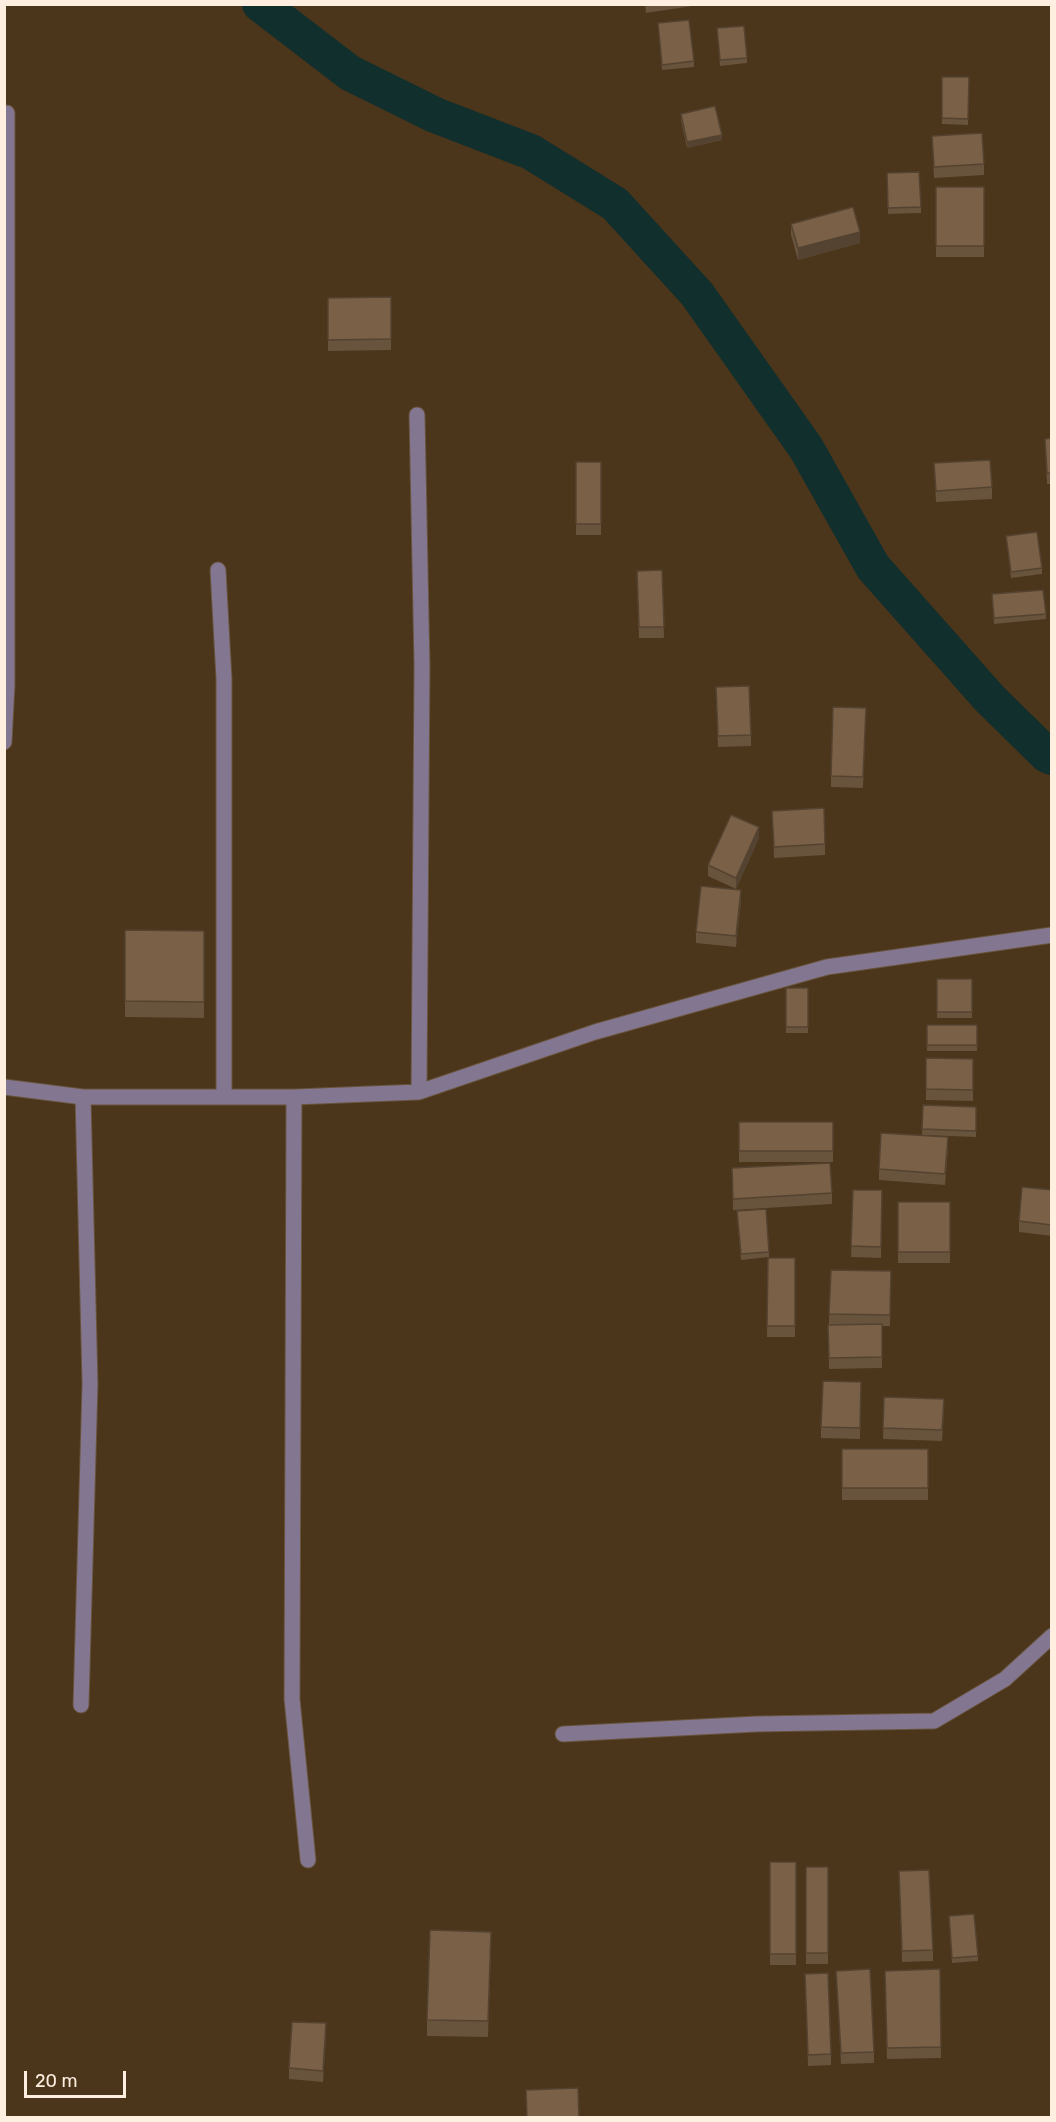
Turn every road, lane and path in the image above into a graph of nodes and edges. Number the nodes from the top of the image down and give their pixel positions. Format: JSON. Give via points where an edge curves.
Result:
{"nodes":[{"id":1,"x":7,"y":112,"type":"dead end"},
{"id":2,"x":417,"y":415,"type":"dead end"},
{"id":3,"x":219,"y":570,"type":"dead end"},
{"id":4,"x":4,"y":742,"type":"edge"},
{"id":5,"x":1052,"y":934,"type":"edge"},
{"id":6,"x":4,"y":1087,"type":"edge"},
{"id":7,"x":420,"y":1092,"type":"junction"},
{"id":8,"x":224,"y":1096,"type":"junction"},
{"id":9,"x":83,"y":1097,"type":"junction"},
{"id":10,"x":294,"y":1097,"type":"junction"},
{"id":11,"x":1052,"y":1636,"type":"edge"},
{"id":12,"x":81,"y":1704,"type":"dead end"},
{"id":13,"x":563,"y":1734,"type":"dead end"},
{"id":14,"x":308,"y":1860,"type":"dead end"}],
"edges":[{"from":1,"to":4,"type":"street"},
{"from":2,"to":7,"type":"street","via":[[422,666]]},
{"from":3,"to":8,"type":"street","via":[[224,679]]},
{"from":5,"to":7,"type":"street","via":[[827,967],[595,1032]]},
{"from":6,"to":9,"type":"street"},
{"from":7,"to":10,"type":"street"},
{"from":8,"to":9,"type":"street"},
{"from":8,"to":10,"type":"street"},
{"from":9,"to":12,"type":"street","via":[[90,1384]]},
{"from":10,"to":14,"type":"street","via":[[292,1699]]},
{"from":11,"to":13,"type":"street","via":[[1005,1679],[934,1721],[757,1724]]}]}
